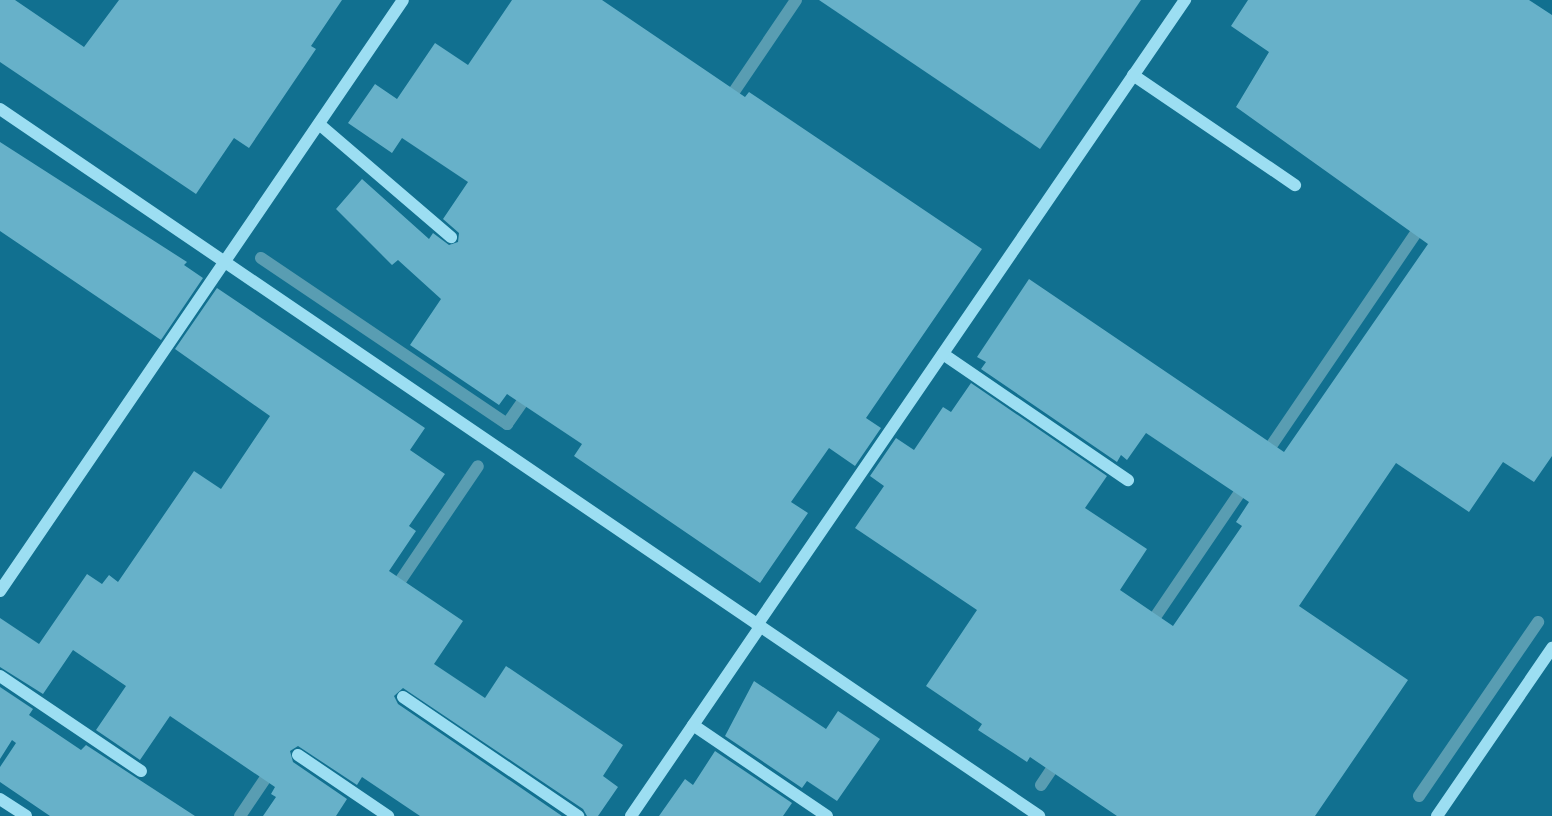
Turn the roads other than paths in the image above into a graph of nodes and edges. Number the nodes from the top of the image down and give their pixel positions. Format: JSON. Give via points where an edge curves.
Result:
{"nodes":[{"id":1,"x":403,"y":0,"type":"edge"},
{"id":2,"x":1185,"y":0,"type":"edge"},
{"id":3,"x":1133,"y":75,"type":"junction"},
{"id":4,"x":0,"y":109,"type":"edge"},
{"id":5,"x":319,"y":124,"type":"junction"},
{"id":6,"x":1295,"y":185,"type":"dead end"},
{"id":7,"x":451,"y":237,"type":"dead end"},
{"id":8,"x":223,"y":265,"type":"junction"},
{"id":9,"x":943,"y":354,"type":"junction"},
{"id":10,"x":1129,"y":480,"type":"dead end"},
{"id":11,"x":0,"y":592,"type":"edge"},
{"id":12,"x":759,"y":626,"type":"junction"},
{"id":13,"x":1552,"y":648,"type":"edge"},
{"id":14,"x":0,"y":676,"type":"edge"},
{"id":15,"x":403,"y":697,"type":"dead end"},
{"id":16,"x":693,"y":725,"type":"junction"},
{"id":17,"x":298,"y":755,"type":"dead end"},
{"id":18,"x":141,"y":771,"type":"dead end"},
{"id":19,"x":0,"y":799,"type":"edge"},
{"id":20,"x":26,"y":816,"type":"edge"},
{"id":21,"x":388,"y":816,"type":"edge"},
{"id":22,"x":578,"y":816,"type":"edge"},
{"id":23,"x":631,"y":816,"type":"edge"},
{"id":24,"x":827,"y":816,"type":"edge"},
{"id":25,"x":1039,"y":816,"type":"edge"},
{"id":26,"x":1437,"y":816,"type":"edge"}],
"edges":[{"from":1,"to":5,"type":"street"},
{"from":2,"to":3,"type":"street"},
{"from":3,"to":6,"type":"street"},
{"from":3,"to":9,"type":"street"},
{"from":4,"to":8,"type":"street"},
{"from":5,"to":7,"type":"street"},
{"from":5,"to":8,"type":"street"},
{"from":8,"to":11,"type":"street"},
{"from":8,"to":12,"type":"street"},
{"from":9,"to":10,"type":"street"},
{"from":9,"to":12,"type":"street"},
{"from":12,"to":16,"type":"street"},
{"from":12,"to":25,"type":"street"},
{"from":13,"to":26,"type":"street"},
{"from":14,"to":18,"type":"street"},
{"from":15,"to":22,"type":"street"},
{"from":16,"to":23,"type":"street"},
{"from":16,"to":24,"type":"street"},
{"from":17,"to":21,"type":"street"},
{"from":19,"to":20,"type":"street"}]}
